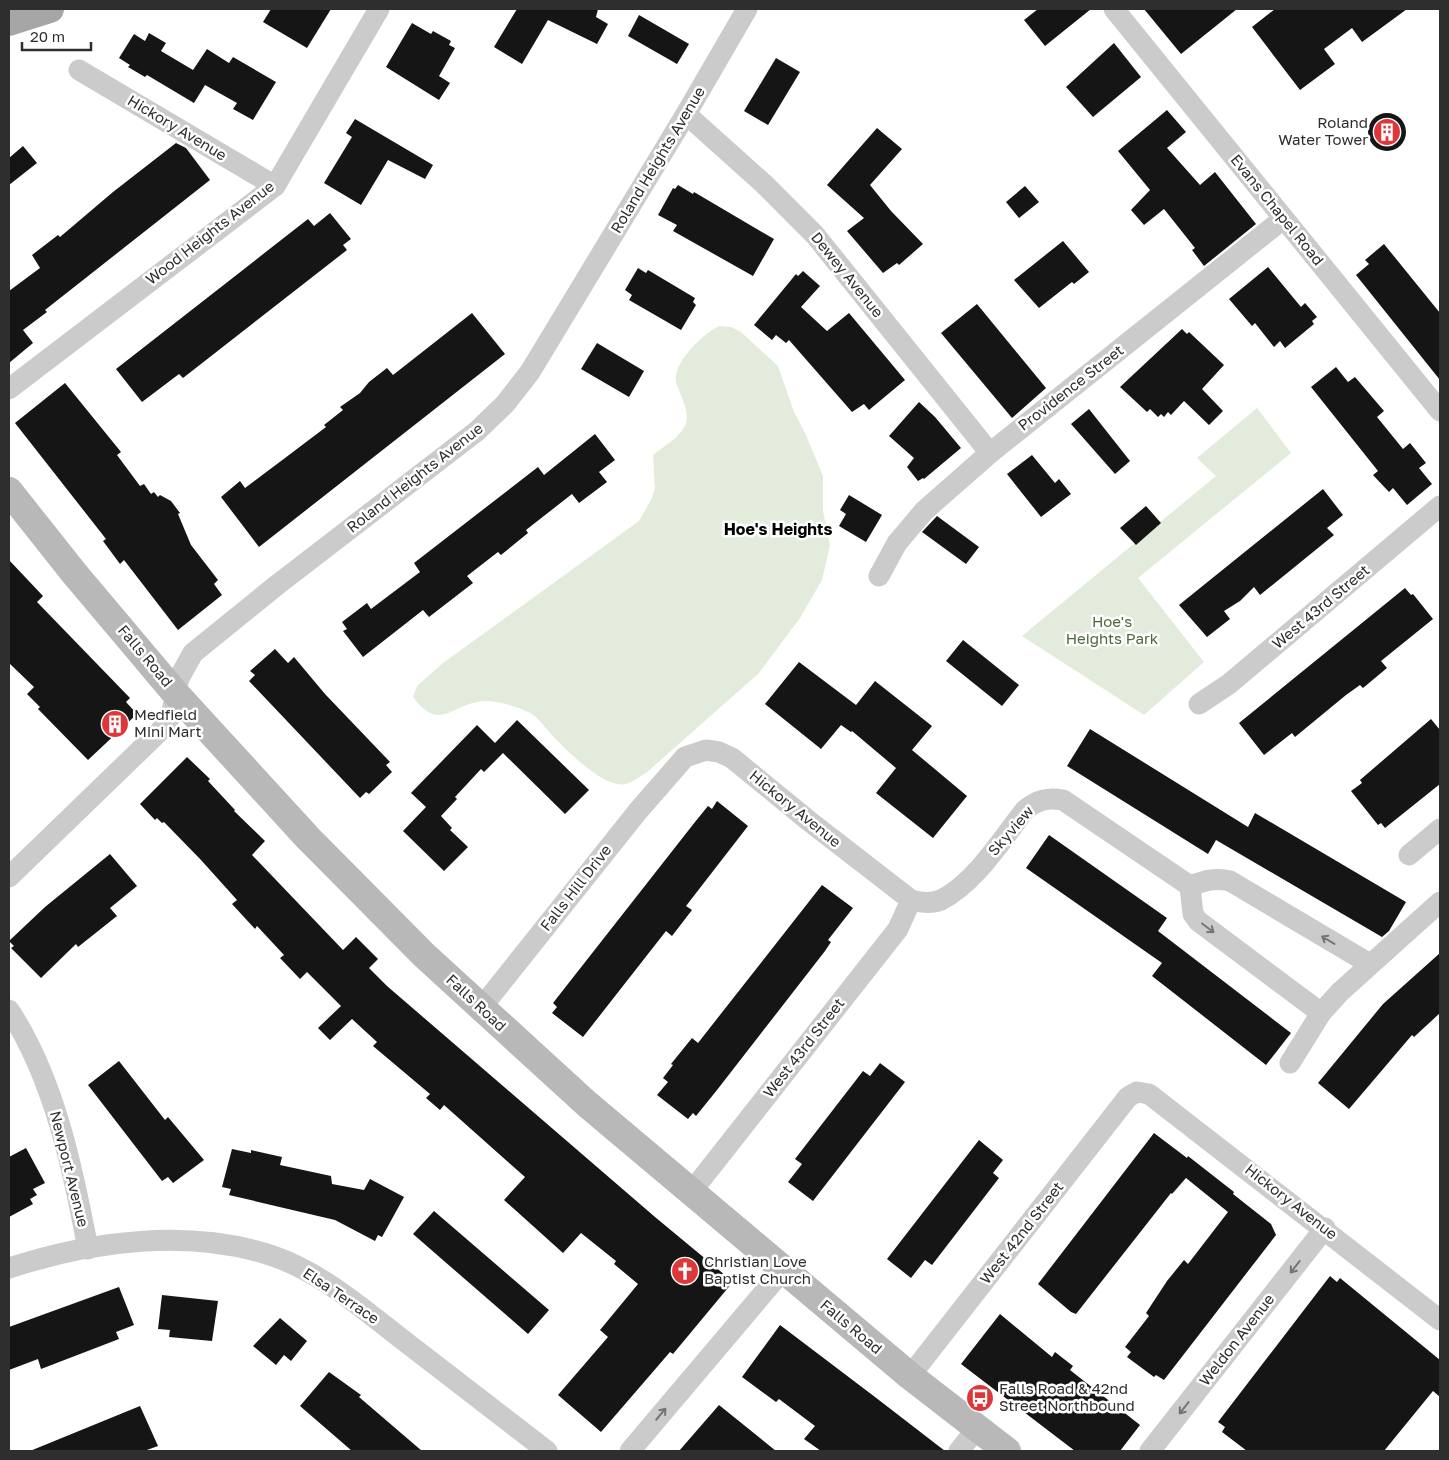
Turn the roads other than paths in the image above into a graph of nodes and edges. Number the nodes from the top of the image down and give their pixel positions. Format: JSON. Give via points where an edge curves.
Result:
{"nodes":[{"id":1,"x":50,"y":9,"type":"edge"},
{"id":2,"x":379,"y":9,"type":"edge"},
{"id":3,"x":746,"y":9,"type":"edge"},
{"id":4,"x":1114,"y":9,"type":"edge"},
{"id":5,"x":9,"y":22,"type":"edge"},
{"id":6,"x":79,"y":70,"type":"dead end"},
{"id":7,"x":686,"y":114,"type":"junction"},
{"id":8,"x":275,"y":186,"type":"junction"},
{"id":9,"x":1284,"y":219,"type":"junction"},
{"id":10,"x":9,"y":389,"type":"edge"},
{"id":11,"x":1440,"y":411,"type":"edge"},
{"id":12,"x":990,"y":453,"type":"junction"},
{"id":13,"x":9,"y":491,"type":"edge"},
{"id":14,"x":1440,"y":506,"type":"edge"},
{"id":15,"x":879,"y":576,"type":"dead end"},
{"id":16,"x":176,"y":694,"type":"junction"},
{"id":17,"x":1199,"y":704,"type":"dead end"},
{"id":18,"x":674,"y":770,"type":"joint"},
{"id":19,"x":1440,"y":829,"type":"edge"},
{"id":20,"x":1409,"y":855,"type":"dead end"},
{"id":21,"x":9,"y":878,"type":"edge"},
{"id":22,"x":1190,"y":886,"type":"junction"},
{"id":23,"x":911,"y":900,"type":"junction"},
{"id":24,"x":1440,"y":902,"type":"edge"},
{"id":25,"x":1370,"y":964,"type":"junction"},
{"id":26,"x":481,"y":1008,"type":"junction"},
{"id":27,"x":9,"y":1010,"type":"edge"},
{"id":28,"x":1321,"y":1013,"type":"junction"},
{"id":29,"x":1290,"y":1064,"type":"dead end"},
{"id":30,"x":1137,"y":1092,"type":"joint"},
{"id":31,"x":692,"y":1191,"type":"junction"},
{"id":32,"x":1325,"y":1228,"type":"junction"},
{"id":33,"x":88,"y":1249,"type":"junction"},
{"id":34,"x":9,"y":1268,"type":"edge"},
{"id":35,"x":783,"y":1270,"type":"junction"},
{"id":36,"x":1440,"y":1320,"type":"edge"},
{"id":37,"x":910,"y":1376,"type":"junction"},
{"id":38,"x":977,"y":1428,"type":"junction"},
{"id":39,"x":547,"y":1451,"type":"edge"},
{"id":40,"x":630,"y":1451,"type":"edge"},
{"id":41,"x":959,"y":1451,"type":"edge"},
{"id":42,"x":1007,"y":1451,"type":"edge"},
{"id":43,"x":1150,"y":1451,"type":"edge"}],
"edges":[{"from":1,"to":5,"type":"main road"},
{"from":2,"to":8,"type":"street","name":"Wood Heights Avenue"},
{"from":3,"to":7,"type":"street","name":"Roland Heights Avenue"},
{"from":4,"to":9,"type":"street","name":"Evans Chapel Road"},
{"from":6,"to":8,"type":"street","name":"Hickory Avenue"},
{"from":7,"to":12,"type":"street","name":"Dewey Avenue","via":[[815,235]]},
{"from":7,"to":16,"type":"street","name":"Roland Heights Avenue","via":[[530,372],[505,404],[477,431],[193,652],[179,678]]},
{"from":8,"to":10,"type":"street","name":"Wood Heights Avenue"},
{"from":9,"to":11,"type":"street","name":"Evans Chapel Road"},
{"from":9,"to":12,"type":"street","name":"Providence Street"},
{"from":12,"to":15,"type":"street","name":"Providence Street","via":[[924,511],[897,543]]},
{"from":13,"to":16,"type":"main road","name":"Falls Road"},
{"from":14,"to":17,"type":"street","name":"West 43rd Street","via":[[1228,684]]},
{"from":16,"to":21,"type":"street","name":"Roland Heights Avenue","via":[[169,719],[161,730]]},
{"from":16,"to":26,"type":"main road","name":"Falls Road","via":[[308,838]]},
{"from":18,"to":23,"type":"street","name":"Hickory Avenue","via":[[685,757],[706,750],[732,758]]},
{"from":18,"to":26,"type":"street","name":"Falls Hill Drive"},
{"from":19,"to":20,"type":"street"},
{"from":22,"to":23,"type":"street","name":"Skyview","via":[[1063,800],[1053,798],[1033,803],[1025,810],[973,875],[954,891],[940,900],[923,903]]},
{"from":25,"to":22,"type":"street","one_way":true,"via":[[1230,881],[1214,879]]},
{"from":22,"to":28,"type":"street","one_way":true,"via":[[1193,914],[1198,921]]},
{"from":23,"to":31,"type":"street","name":"West 43rd Street","via":[[898,929]]},
{"from":24,"to":25,"type":"street"},
{"from":25,"to":28,"type":"street"},
{"from":26,"to":31,"type":"main road","name":"Falls Road","via":[[586,1104]]},
{"from":27,"to":33,"type":"street","name":"Newport Avenue","via":[[46,1086],[58,1122],[75,1181]]},
{"from":28,"to":29,"type":"street"},
{"from":30,"to":32,"type":"street","name":"Hickory Avenue","via":[[1149,1094]]},
{"from":30,"to":37,"type":"street","name":"West 42nd Street","via":[[1128,1098]]},
{"from":31,"to":35,"type":"main road","name":"Falls Road"},
{"from":32,"to":36,"type":"street","name":"Hickory Avenue"},
{"from":32,"to":43,"type":"street","name":"Weldon Avenue","one_way":true},
{"from":33,"to":34,"type":"street","name":"Elsa Terrace"},
{"from":33,"to":39,"type":"street","name":"Elsa Terrace","via":[[166,1241],[205,1242],[243,1247],[275,1257],[332,1286]]},
{"from":35,"to":37,"type":"main road","name":"Falls Road"},
{"from":40,"to":35,"type":"street","one_way":true},
{"from":37,"to":38,"type":"main road","name":"Falls Road"},
{"from":38,"to":41,"type":"street"},
{"from":38,"to":42,"type":"main road","name":"Falls Road"}]}
